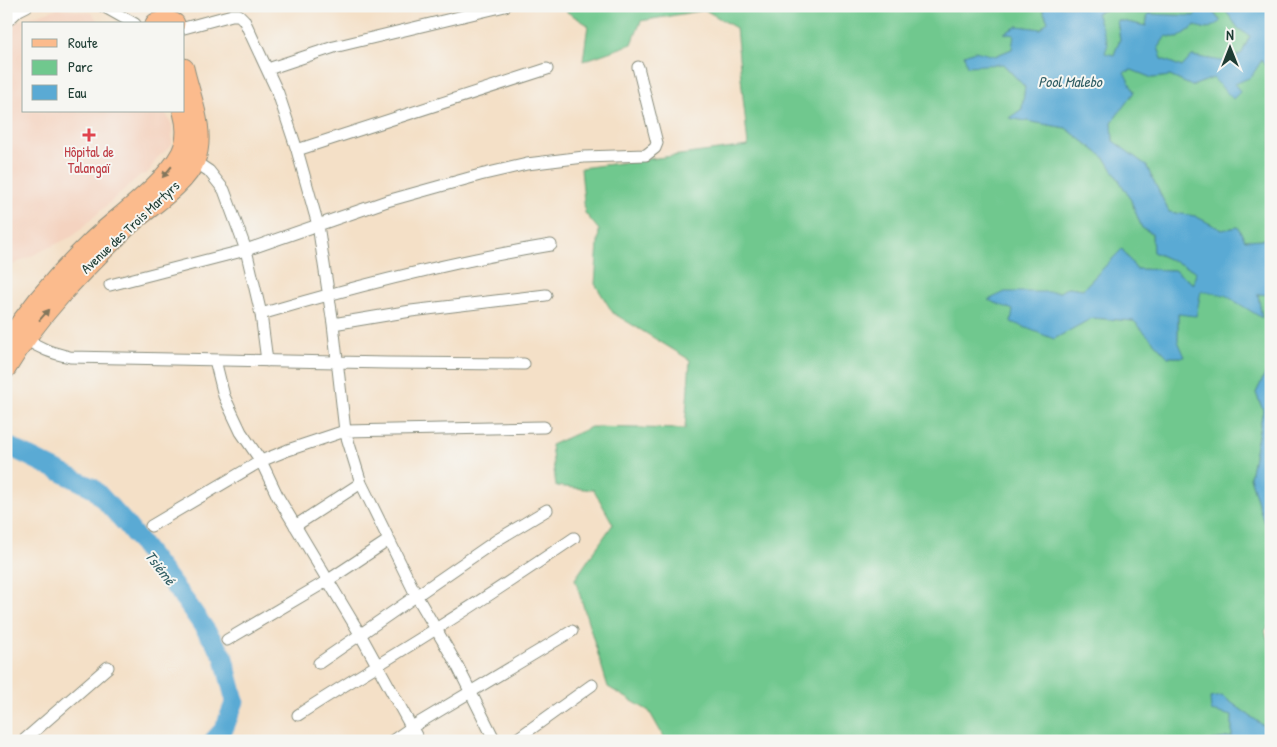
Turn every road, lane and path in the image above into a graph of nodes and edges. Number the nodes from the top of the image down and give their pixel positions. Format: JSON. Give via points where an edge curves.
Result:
{"nodes":[{"id":1,"x":27,"y":6,"type":"edge"},
{"id":2,"x":104,"y":6,"type":"edge"},
{"id":3,"x":150,"y":6,"type":"edge"},
{"id":4,"x":505,"y":6,"type":"edge"},
{"id":5,"x":168,"y":21,"type":"edge"},
{"id":6,"x":6,"y":22,"type":"edge"},
{"id":7,"x":132,"y":22,"type":"edge"},
{"id":8,"x":638,"y":67,"type":"dead end"},
{"id":9,"x":268,"y":69,"type":"junction"},
{"id":10,"x":547,"y":70,"type":"dead end"},
{"id":11,"x":185,"y":72,"type":"edge"},
{"id":12,"x":183,"y":112,"type":"edge"},
{"id":13,"x":297,"y":150,"type":"junction"},
{"id":14,"x":188,"y":157,"type":"junction"},
{"id":15,"x":318,"y":225,"type":"junction"},
{"id":16,"x":551,"y":245,"type":"dead end"},
{"id":17,"x":246,"y":250,"type":"junction"},
{"id":18,"x":110,"y":285,"type":"dead end"},
{"id":19,"x":329,"y":294,"type":"junction"},
{"id":20,"x":546,"y":295,"type":"dead end"},
{"id":21,"x":261,"y":314,"type":"junction"},
{"id":22,"x":333,"y":324,"type":"junction"},
{"id":23,"x":25,"y":338,"type":"junction"},
{"id":24,"x":6,"y":344,"type":"edge"},
{"id":25,"x":215,"y":360,"type":"junction"},
{"id":26,"x":267,"y":361,"type":"junction"},
{"id":27,"x":338,"y":363,"type":"junction"},
{"id":28,"x":524,"y":364,"type":"dead end"},
{"id":29,"x":6,"y":369,"type":"edge"},
{"id":30,"x":544,"y":427,"type":"dead end"},
{"id":31,"x":345,"y":431,"type":"junction"},
{"id":32,"x":261,"y":461,"type":"junction"},
{"id":33,"x":361,"y":484,"type":"junction"},
{"id":34,"x":547,"y":510,"type":"dead end"},
{"id":35,"x":151,"y":526,"type":"dead end"},
{"id":36,"x":295,"y":526,"type":"junction"},
{"id":37,"x":574,"y":538,"type":"dead end"},
{"id":38,"x":389,"y":540,"type":"junction"},
{"id":39,"x":327,"y":581,"type":"junction"},
{"id":40,"x":416,"y":595,"type":"junction"},
{"id":41,"x":435,"y":630,"type":"junction"},
{"id":42,"x":572,"y":631,"type":"dead end"},
{"id":43,"x":360,"y":634,"type":"junction"},
{"id":44,"x":227,"y":640,"type":"dead end"},
{"id":45,"x":319,"y":663,"type":"dead end"},
{"id":46,"x":377,"y":666,"type":"junction"},
{"id":47,"x":108,"y":667,"type":"dead end"},
{"id":48,"x":592,"y":685,"type":"dead end"},
{"id":49,"x":471,"y":693,"type":"junction"},
{"id":50,"x":298,"y":715,"type":"dead end"},
{"id":51,"x":412,"y":727,"type":"junction"},
{"id":52,"x":22,"y":741,"type":"edge"},
{"id":53,"x":392,"y":741,"type":"edge"},
{"id":54,"x":420,"y":741,"type":"edge"},
{"id":55,"x":495,"y":741,"type":"edge"},
{"id":56,"x":514,"y":741,"type":"edge"}],
"edges":[{"from":1,"to":6,"type":"street"},
{"from":2,"to":7,"type":"street"},
{"from":3,"to":5,"type":"highway"},
{"from":4,"to":9,"type":"street","via":[[334,47]]},
{"from":5,"to":9,"type":"street","via":[[239,15]]},
{"from":8,"to":15,"type":"street","via":[[657,144],[646,155],[584,157],[527,164],[387,201]]},
{"from":9,"to":13,"type":"street"},
{"from":10,"to":13,"type":"street"},
{"from":11,"to":14,"type":"main road","name":"Avenue des Trois Martyrs","via":[[197,118],[199,142]]},
{"from":12,"to":14,"type":"main road","name":"Avenue des Trois Martyrs"},
{"from":13,"to":15,"type":"street"},
{"from":14,"to":17,"type":"street","via":[[209,171],[224,190]]},
{"from":23,"to":14,"type":"main road","name":"Avenue des Trois Martyrs","one_way":true,"via":[[79,275],[129,225],[173,188]]},
{"from":14,"to":24,"type":"main road","name":"Avenue des Trois Martyrs","one_way":true,"via":[[91,242],[43,291]]},
{"from":15,"to":17,"type":"street"},
{"from":15,"to":19,"type":"street"},
{"from":16,"to":19,"type":"street","via":[[502,253]]},
{"from":17,"to":18,"type":"street"},
{"from":17,"to":21,"type":"street"},
{"from":19,"to":21,"type":"street"},
{"from":19,"to":22,"type":"street"},
{"from":20,"to":22,"type":"street"},
{"from":21,"to":26,"type":"street"},
{"from":22,"to":27,"type":"street"},
{"from":23,"to":25,"type":"street","via":[[48,352],[70,357]]},
{"from":23,"to":29,"type":"main road","name":"Avenue des Trois Martyrs"},
{"from":25,"to":26,"type":"street"},
{"from":25,"to":32,"type":"street","via":[[224,396],[241,432]]},
{"from":26,"to":27,"type":"street"},
{"from":27,"to":28,"type":"street"},
{"from":27,"to":31,"type":"street"},
{"from":30,"to":31,"type":"street"},
{"from":31,"to":32,"type":"street"},
{"from":31,"to":33,"type":"street"},
{"from":32,"to":35,"type":"street"},
{"from":32,"to":36,"type":"street"},
{"from":33,"to":36,"type":"street"},
{"from":33,"to":38,"type":"street"},
{"from":34,"to":40,"type":"street"},
{"from":36,"to":39,"type":"street"},
{"from":37,"to":41,"type":"street"},
{"from":38,"to":39,"type":"street"},
{"from":38,"to":40,"type":"street"},
{"from":39,"to":43,"type":"street"},
{"from":39,"to":44,"type":"street"},
{"from":40,"to":41,"type":"street"},
{"from":40,"to":43,"type":"street"},
{"from":41,"to":46,"type":"street"},
{"from":41,"to":49,"type":"street"},
{"from":42,"to":49,"type":"street"},
{"from":43,"to":45,"type":"street"},
{"from":43,"to":46,"type":"street"},
{"from":46,"to":50,"type":"street"},
{"from":46,"to":51,"type":"street"},
{"from":47,"to":52,"type":"street"},
{"from":48,"to":56,"type":"street"},
{"from":49,"to":51,"type":"street"},
{"from":49,"to":55,"type":"street"},
{"from":51,"to":53,"type":"street"},
{"from":51,"to":54,"type":"street"}]}
